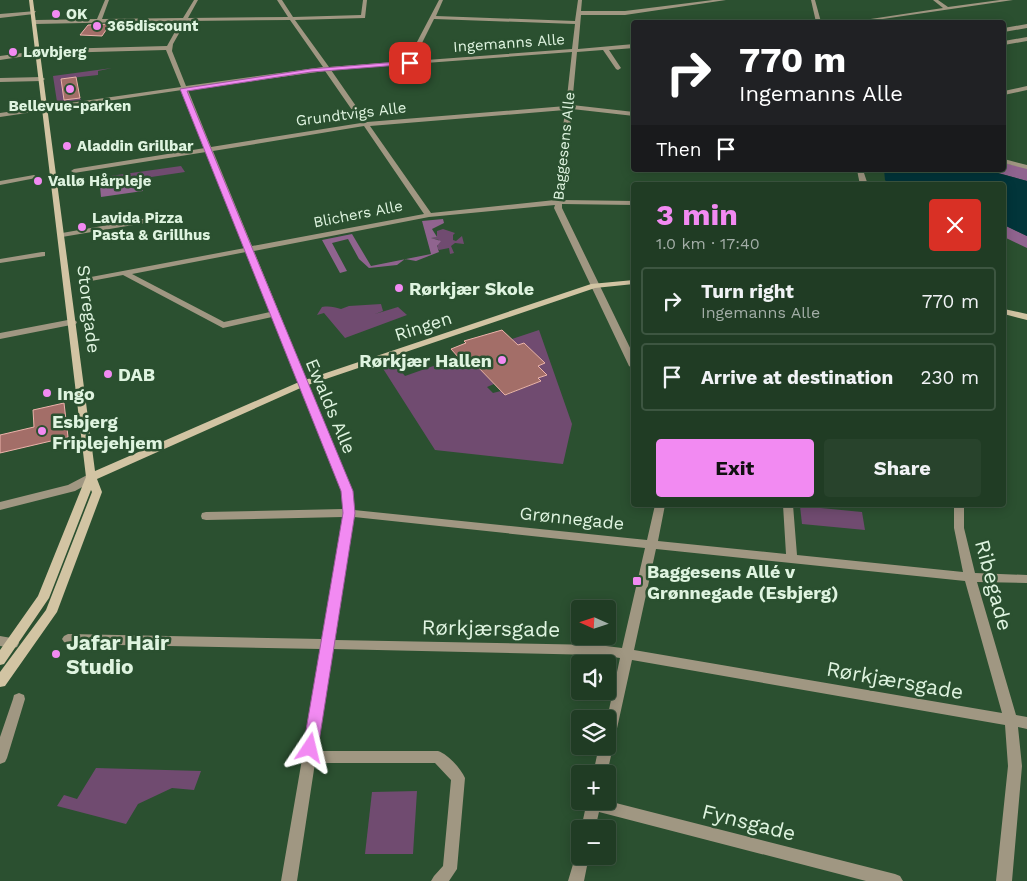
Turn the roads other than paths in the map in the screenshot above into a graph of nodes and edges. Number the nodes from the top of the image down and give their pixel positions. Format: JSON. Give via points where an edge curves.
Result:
{"nodes":[{"id":1,"x":31,"y":0,"type":"edge"},
{"id":2,"x":107,"y":0,"type":"edge"},
{"id":3,"x":196,"y":0,"type":"edge"},
{"id":4,"x":279,"y":0,"type":"edge"},
{"id":5,"x":365,"y":0,"type":"edge"},
{"id":6,"x":441,"y":0,"type":"edge"},
{"id":7,"x":580,"y":0,"type":"edge"},
{"id":8,"x":724,"y":0,"type":"edge"},
{"id":9,"x":813,"y":0,"type":"edge"},
{"id":10,"x":935,"y":0,"type":"edge"},
{"id":11,"x":1011,"y":0,"type":"edge"},
{"id":12,"x":947,"y":9,"type":"junction"},
{"id":13,"x":34,"y":12,"type":"junction"},
{"id":14,"x":580,"y":13,"type":"junction"},
{"id":15,"x":0,"y":16,"type":"edge"},
{"id":16,"x":289,"y":17,"type":"junction"},
{"id":17,"x":433,"y":17,"type":"junction"},
{"id":18,"x":186,"y":18,"type":"junction"},
{"id":19,"x":99,"y":20,"type":"junction"},
{"id":20,"x":819,"y":20,"type":"edge"},
{"id":21,"x":868,"y":20,"type":"edge"},
{"id":22,"x":35,"y":22,"type":"junction"},
{"id":23,"x":577,"y":22,"type":"junction"},
{"id":24,"x":1027,"y":26,"type":"edge"},
{"id":25,"x":1006,"y":30,"type":"edge"},
{"id":26,"x":1027,"y":39,"type":"edge"},
{"id":27,"x":1006,"y":43,"type":"edge"},
{"id":28,"x":631,"y":46,"type":"edge"},
{"id":29,"x":168,"y":48,"type":"junction"},
{"id":30,"x":605,"y":48,"type":"junction"},
{"id":31,"x":575,"y":50,"type":"junction"},
{"id":32,"x":56,"y":51,"type":"dead end"},
{"id":33,"x":37,"y":53,"type":"junction"},
{"id":34,"x":0,"y":58,"type":"edge"},
{"id":35,"x":410,"y":63,"type":"junction"},
{"id":36,"x":618,"y":68,"type":"dead end"},
{"id":37,"x":327,"y":69,"type":"junction"},
{"id":38,"x":42,"y":79,"type":"junction"},
{"id":39,"x":0,"y":80,"type":"edge"},
{"id":40,"x":1027,"y":88,"type":"edge"},
{"id":41,"x":183,"y":89,"type":"junction"},
{"id":42,"x":1006,"y":92,"type":"edge"},
{"id":43,"x":568,"y":108,"type":"junction"},
{"id":44,"x":45,"y":109,"type":"junction"},
{"id":45,"x":631,"y":114,"type":"edge"},
{"id":46,"x":0,"y":115,"type":"edge"},
{"id":47,"x":365,"y":124,"type":"junction"},
{"id":48,"x":208,"y":150,"type":"junction"},
{"id":49,"x":1006,"y":162,"type":"edge"},
{"id":50,"x":1027,"y":167,"type":"edge"},
{"id":51,"x":74,"y":171,"type":"dead end"},
{"id":52,"x":34,"y":177,"type":"dead end"},
{"id":53,"x":0,"y":183,"type":"edge"},
{"id":54,"x":558,"y":202,"type":"junction"},
{"id":55,"x":631,"y":203,"type":"edge"},
{"id":56,"x":429,"y":215,"type":"junction"},
{"id":57,"x":154,"y":219,"type":"dead end"},
{"id":58,"x":62,"y":235,"type":"junction"},
{"id":59,"x":248,"y":249,"type":"junction"},
{"id":60,"x":42,"y":254,"type":"dead end"},
{"id":61,"x":0,"y":261,"type":"edge"},
{"id":62,"x":124,"y":273,"type":"junction"},
{"id":63,"x":91,"y":279,"type":"dead end"},
{"id":64,"x":631,"y":282,"type":"edge"},
{"id":65,"x":594,"y":286,"type":"junction"},
{"id":66,"x":1006,"y":312,"type":"edge"},
{"id":67,"x":275,"y":314,"type":"junction"},
{"id":68,"x":1027,"y":317,"type":"edge"},
{"id":69,"x":73,"y":322,"type":"junction"},
{"id":70,"x":0,"y":336,"type":"edge"},
{"id":71,"x":631,"y":360,"type":"edge"},
{"id":72,"x":302,"y":384,"type":"junction"},
{"id":73,"x":91,"y":477,"type":"junction"},
{"id":74,"x":0,"y":506,"type":"edge"},
{"id":75,"x":660,"y":507,"type":"edge"},
{"id":76,"x":788,"y":507,"type":"edge"},
{"id":77,"x":959,"y":507,"type":"edge"},
{"id":78,"x":349,"y":513,"type":"junction"},
{"id":79,"x":206,"y":516,"type":"dead end"},
{"id":80,"x":651,"y":543,"type":"junction"},
{"id":81,"x":792,"y":558,"type":"junction"},
{"id":82,"x":970,"y":577,"type":"junction"},
{"id":83,"x":1027,"y":579,"type":"edge"},
{"id":84,"x":68,"y":639,"type":"dead end"},
{"id":85,"x":0,"y":641,"type":"edge"},
{"id":86,"x":13,"y":642,"type":"junction"},
{"id":87,"x":328,"y":646,"type":"junction"},
{"id":88,"x":628,"y":654,"type":"junction"},
{"id":89,"x":0,"y":660,"type":"edge"},
{"id":90,"x":0,"y":682,"type":"edge"},
{"id":91,"x":19,"y":700,"type":"dead end"},
{"id":92,"x":615,"y":710,"type":"edge"},
{"id":93,"x":1011,"y":720,"type":"junction"},
{"id":94,"x":1027,"y":722,"type":"edge"},
{"id":95,"x":309,"y":757,"type":"junction"},
{"id":96,"x":0,"y":758,"type":"edge"},
{"id":97,"x":616,"y":808,"type":"edge"},
{"id":98,"x":580,"y":865,"type":"edge"},
{"id":99,"x":289,"y":881,"type":"edge"},
{"id":100,"x":439,"y":881,"type":"edge"},
{"id":101,"x":576,"y":881,"type":"edge"},
{"id":102,"x":895,"y":881,"type":"edge"},
{"id":103,"x":1004,"y":881,"type":"edge"}],
"edges":[{"from":1,"to":13,"type":"street","name":"Storegade"},
{"from":2,"to":19,"type":"street"},
{"from":3,"to":18,"type":"street"},
{"from":4,"to":16,"type":"street"},
{"from":5,"to":16,"type":"street","via":[[363,17]]},
{"from":6,"to":17,"type":"street"},
{"from":7,"to":14,"type":"street","name":"Baggesens Alle"},
{"from":8,"to":14,"type":"street","via":[[625,13]]},
{"from":9,"to":20,"type":"street"},
{"from":10,"to":12,"type":"street"},
{"from":11,"to":12,"type":"street"},
{"from":12,"to":21,"type":"street"},
{"from":13,"to":15,"type":"street"},
{"from":13,"to":22,"type":"street","name":"Storegade"},
{"from":14,"to":23,"type":"street","name":"Baggesens Alle"},
{"from":16,"to":18,"type":"street"},
{"from":16,"to":37,"type":"street"},
{"from":17,"to":23,"type":"street"},
{"from":17,"to":35,"type":"street"},
{"from":18,"to":19,"type":"street"},
{"from":18,"to":29,"type":"street"},
{"from":19,"to":22,"type":"street"},
{"from":22,"to":33,"type":"street","name":"Storegade"},
{"from":23,"to":31,"type":"street","name":"Baggesens Alle"},
{"from":24,"to":25,"type":"street"},
{"from":26,"to":27,"type":"street"},
{"from":28,"to":30,"type":"street","name":"Ingemanns Alle"},
{"from":29,"to":32,"type":"street"},
{"from":29,"to":41,"type":"street","name":"Ewalds Alle"},
{"from":30,"to":31,"type":"street","name":"Ingemanns Alle"},
{"from":30,"to":36,"type":"street"},
{"from":31,"to":35,"type":"street","name":"Ingemanns Alle"},
{"from":31,"to":43,"type":"street","name":"Baggesens Alle"},
{"from":33,"to":34,"type":"street"},
{"from":33,"to":38,"type":"street","name":"Storegade"},
{"from":35,"to":37,"type":"street","name":"Ingemanns Alle"},
{"from":37,"to":41,"type":"street","name":"Ingemanns Alle"},
{"from":37,"to":47,"type":"street"},
{"from":38,"to":39,"type":"street"},
{"from":38,"to":44,"type":"street","name":"Storegade"},
{"from":40,"to":42,"type":"street"},
{"from":41,"to":44,"type":"street","name":"Ingemanns Alle"},
{"from":41,"to":48,"type":"street","name":"Ewalds Alle"},
{"from":43,"to":45,"type":"street","name":"Grundtvigs Alle"},
{"from":43,"to":47,"type":"street","name":"Grundtvigs Alle"},
{"from":43,"to":54,"type":"street","name":"Baggesens Alle"},
{"from":44,"to":46,"type":"street","name":"Ingemanns Alle"},
{"from":44,"to":58,"type":"street","name":"Storegade"},
{"from":47,"to":48,"type":"street","name":"Grundtvigs Alle"},
{"from":47,"to":56,"type":"street"},
{"from":48,"to":51,"type":"street","name":"Grundtvigs Alle"},
{"from":48,"to":59,"type":"street","name":"Ewalds Alle"},
{"from":49,"to":50,"type":"street"},
{"from":52,"to":53,"type":"street"},
{"from":54,"to":55,"type":"street","name":"Blichers Alle"},
{"from":54,"to":56,"type":"street","name":"Blichers Alle"},
{"from":54,"to":65,"type":"street","name":"Baggesens Alle"},
{"from":56,"to":59,"type":"street","name":"Blichers Alle"},
{"from":57,"to":58,"type":"street"},
{"from":58,"to":69,"type":"street","name":"Storegade"},
{"from":59,"to":62,"type":"street","name":"Blichers Alle"},
{"from":59,"to":67,"type":"street","name":"Ewalds Alle"},
{"from":60,"to":61,"type":"street"},
{"from":62,"to":63,"type":"street","name":"Blichers Alle"},
{"from":62,"to":67,"type":"street","via":[[223,325]]},
{"from":64,"to":65,"type":"street","name":"Ringen"},
{"from":65,"to":71,"type":"street","name":"Baggesens Alle"},
{"from":65,"to":72,"type":"street","name":"Ringen"},
{"from":66,"to":68,"type":"street"},
{"from":67,"to":72,"type":"street","name":"Ewalds Alle"},
{"from":69,"to":70,"type":"street"},
{"from":69,"to":73,"type":"street","name":"Storegade"},
{"from":72,"to":73,"type":"street","name":"Ringen"},
{"from":72,"to":78,"type":"street","name":"Ewalds Alle","via":[[347,491]]},
{"from":73,"to":74,"type":"street","via":[[71,488]]},
{"from":73,"to":86,"type":"street","name":"Storegade","via":[[44,598]]},
{"from":73,"to":90,"type":"street","name":"Storegade","via":[[97,492],[63,586],[51,612]]},
{"from":75,"to":80,"type":"street"},
{"from":76,"to":81,"type":"street"},
{"from":77,"to":82,"type":"street","name":"Ribegade","via":[[959,528]]},
{"from":78,"to":79,"type":"street","name":"Grønnegade"},
{"from":78,"to":80,"type":"street","name":"Grønnegade"},
{"from":78,"to":87,"type":"street","name":"Ewalds Alle"},
{"from":80,"to":81,"type":"street","name":"Grønnegade"},
{"from":80,"to":88,"type":"street"},
{"from":81,"to":82,"type":"street","name":"Grønnegade"},
{"from":82,"to":83,"type":"street","name":"Grønnegade"},
{"from":82,"to":93,"type":"street","name":"Ribegade"},
{"from":84,"to":87,"type":"street","name":"Rørkjærsgade"},
{"from":85,"to":86,"type":"street"},
{"from":86,"to":89,"type":"street","name":"Storegade"},
{"from":87,"to":88,"type":"street","name":"Rørkjærsgade","via":[[598,650]]},
{"from":87,"to":95,"type":"street","name":"Ewalds Alle"},
{"from":88,"to":92,"type":"street"},
{"from":88,"to":93,"type":"street","name":"Rørkjærsgade"},
{"from":91,"to":96,"type":"street"},
{"from":93,"to":94,"type":"street","name":"Rørkjærsgade"},
{"from":93,"to":103,"type":"street","name":"Ribegade","via":[[1015,766]]},
{"from":95,"to":99,"type":"street","name":"Ewalds Alle"},
{"from":95,"to":100,"type":"street","via":[[438,757],[458,778],[450,869]]},
{"from":97,"to":102,"type":"street","name":"Fynsgade"},
{"from":98,"to":101,"type":"street"}]}
